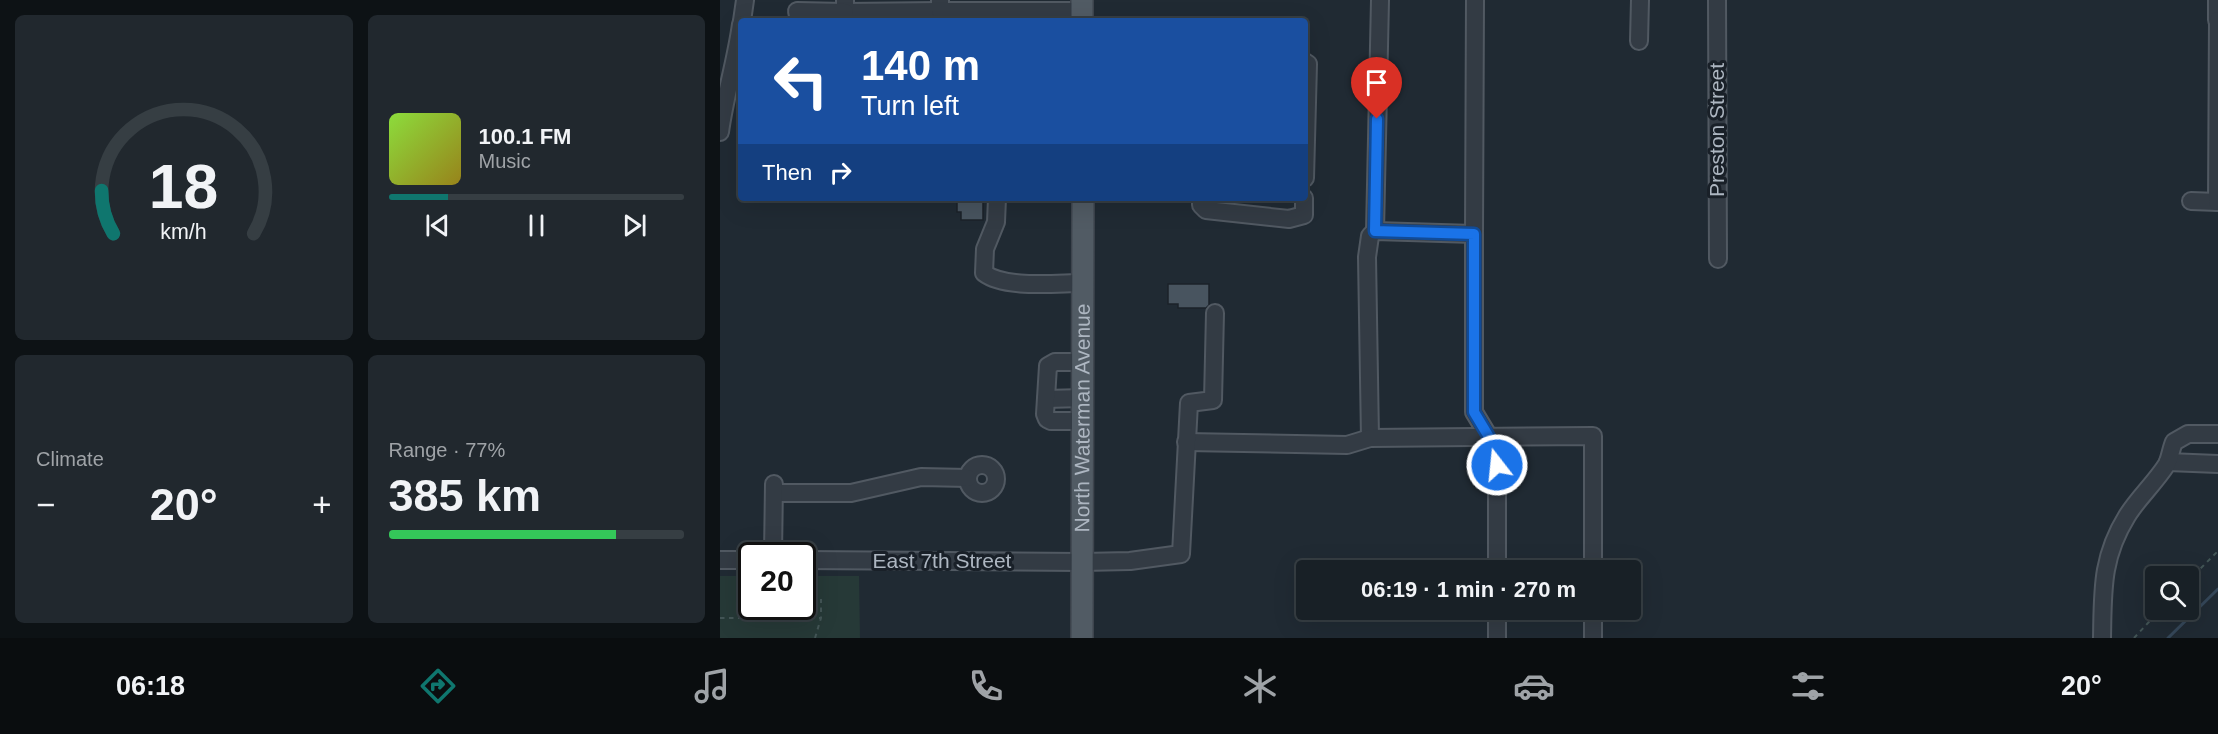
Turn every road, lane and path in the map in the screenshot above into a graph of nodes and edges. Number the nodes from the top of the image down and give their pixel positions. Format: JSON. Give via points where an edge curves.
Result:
{"nodes":[{"id":1,"x":745,"y":0,"type":"edge"},
{"id":2,"x":1380,"y":0,"type":"edge"},
{"id":3,"x":1475,"y":0,"type":"edge"},
{"id":4,"x":1640,"y":0,"type":"edge"},
{"id":5,"x":1717,"y":0,"type":"edge"},
{"id":6,"x":2217,"y":0,"type":"edge"},
{"id":7,"x":845,"y":6,"type":"edge"},
{"id":8,"x":940,"y":6,"type":"edge"},
{"id":9,"x":973,"y":6,"type":"edge"},
{"id":10,"x":1038,"y":6,"type":"edge"},
{"id":11,"x":1082,"y":11,"type":"edge"},
{"id":12,"x":742,"y":18,"type":"edge"},
{"id":13,"x":799,"y":18,"type":"edge"},
{"id":14,"x":2217,"y":20,"type":"edge"},
{"id":15,"x":1639,"y":41,"type":"dead end"},
{"id":16,"x":738,"y":48,"type":"edge"},
{"id":17,"x":720,"y":132,"type":"edge"},
{"id":18,"x":997,"y":201,"type":"edge"},
{"id":19,"x":1083,"y":201,"type":"edge"},
{"id":20,"x":1201,"y":201,"type":"edge"},
{"id":21,"x":1304,"y":201,"type":"edge"},
{"id":22,"x":2191,"y":201,"type":"dead end"},
{"id":23,"x":2218,"y":202,"type":"edge"},
{"id":24,"x":1375,"y":231,"type":"junction"},
{"id":25,"x":1474,"y":234,"type":"junction"},
{"id":26,"x":1718,"y":259,"type":"dead end"},
{"id":27,"x":1083,"y":283,"type":"junction"},
{"id":28,"x":1215,"y":313,"type":"dead end"},
{"id":29,"x":1083,"y":362,"type":"junction"},
{"id":30,"x":1083,"y":398,"type":"junction"},
{"id":31,"x":1046,"y":399,"type":"junction"},
{"id":32,"x":1083,"y":421,"type":"junction"},
{"id":33,"x":2218,"y":434,"type":"edge"},
{"id":34,"x":1489,"y":437,"type":"junction"},
{"id":35,"x":1370,"y":438,"type":"junction"},
{"id":36,"x":1186,"y":442,"type":"junction"},
{"id":37,"x":2168,"y":462,"type":"junction"},
{"id":38,"x":2218,"y":464,"type":"edge"},
{"id":39,"x":968,"y":478,"type":"dead end"},
{"id":40,"x":773,"y":542,"type":"edge"},
{"id":41,"x":2218,"y":551,"type":"edge"},
{"id":42,"x":720,"y":560,"type":"edge"},
{"id":43,"x":738,"y":560,"type":"edge"},
{"id":44,"x":816,"y":560,"type":"edge"},
{"id":45,"x":1497,"y":560,"type":"edge"},
{"id":46,"x":1593,"y":560,"type":"edge"},
{"id":47,"x":1082,"y":562,"type":"junction"},
{"id":48,"x":2199,"y":570,"type":"edge"},
{"id":49,"x":821,"y":599,"type":"dead end"},
{"id":50,"x":720,"y":618,"type":"edge"},
{"id":51,"x":821,"y":618,"type":"junction"},
{"id":52,"x":1497,"y":620,"type":"edge"},
{"id":53,"x":1593,"y":620,"type":"edge"},
{"id":54,"x":2151,"y":620,"type":"edge"},
{"id":55,"x":815,"y":638,"type":"edge"},
{"id":56,"x":1082,"y":638,"type":"edge"},
{"id":57,"x":1497,"y":638,"type":"edge"},
{"id":58,"x":1593,"y":638,"type":"edge"},
{"id":59,"x":2102,"y":638,"type":"edge"},
{"id":60,"x":2134,"y":638,"type":"edge"}],
"edges":[{"from":1,"to":12,"type":"street"},
{"from":2,"to":24,"type":"street"},
{"from":3,"to":25,"type":"street"},
{"from":4,"to":15,"type":"street"},
{"from":5,"to":26,"type":"street","name":"Preston Street"},
{"from":6,"to":14,"type":"street"},
{"from":7,"to":8,"type":"street"},
{"from":7,"to":13,"type":"street","via":[[797,11]]},
{"from":8,"to":9,"type":"street"},
{"from":9,"to":10,"type":"street"},
{"from":10,"to":11,"type":"street"},
{"from":14,"to":23,"type":"street"},
{"from":16,"to":17,"type":"street"},
{"from":18,"to":27,"type":"street","via":[[996,222],[985,249],[984,273],[993,280],[1015,283]]},
{"from":19,"to":27,"type":"main road","name":"North Waterman Avenue"},
{"from":20,"to":21,"type":"street","via":[[1206,210],[1289,219],[1304,215]]},
{"from":22,"to":23,"type":"street"},
{"from":24,"to":25,"type":"street"},
{"from":24,"to":35,"type":"street","via":[[1370,236],[1367,257]]},
{"from":25,"to":34,"type":"street","via":[[1474,412]]},
{"from":27,"to":29,"type":"main road","name":"North Waterman Avenue"},
{"from":28,"to":36,"type":"street","via":[[1213,400],[1189,403]]},
{"from":29,"to":30,"type":"main road","name":"North Waterman Avenue"},
{"from":29,"to":31,"type":"street","via":[[1055,362],[1048,366]]},
{"from":30,"to":31,"type":"street"},
{"from":30,"to":32,"type":"main road","name":"North Waterman Avenue"},
{"from":31,"to":32,"type":"street","via":[[1045,414],[1051,422]]},
{"from":32,"to":47,"type":"main road","name":"North Waterman Avenue"},
{"from":33,"to":37,"type":"street","via":[[2180,437],[2174,442]]},
{"from":34,"to":35,"type":"street"},
{"from":34,"to":45,"type":"street","via":[[1497,465]]},
{"from":34,"to":46,"type":"street","via":[[1593,436]]},
{"from":35,"to":36,"type":"street","via":[[1347,445]]},
{"from":36,"to":47,"type":"street","name":"East 7th Street","via":[[1181,554]]},
{"from":37,"to":38,"type":"street"},
{"from":37,"to":59,"type":"street","via":[[2116,537],[2103,582]]},
{"from":39,"to":40,"type":"street","via":[[921,477],[851,493],[774,488]]},
{"from":41,"to":48,"type":"path"},
{"from":42,"to":43,"type":"street"},
{"from":44,"to":47,"type":"street","name":"East 7th Street"},
{"from":47,"to":56,"type":"main road","name":"North Waterman Avenue"},
{"from":49,"to":51,"type":"path"},
{"from":50,"to":51,"type":"path"},
{"from":51,"to":55,"type":"path"},
{"from":52,"to":57,"type":"street"},
{"from":53,"to":58,"type":"street"},
{"from":54,"to":60,"type":"path"}]}
